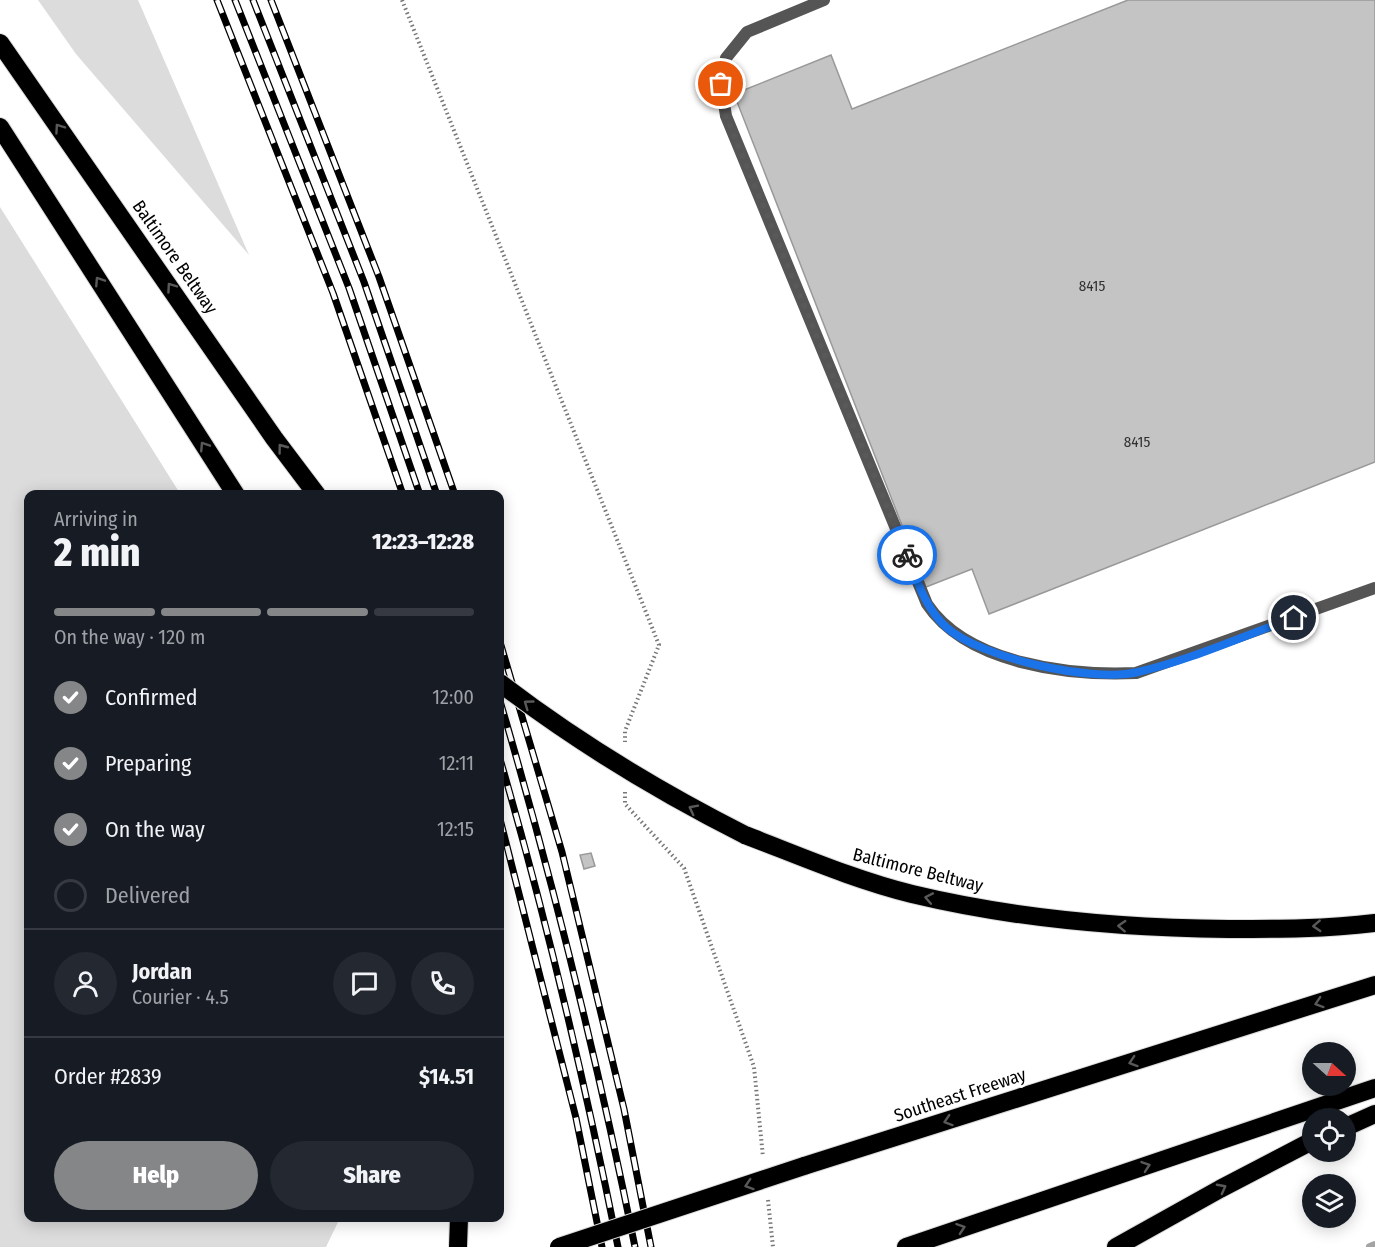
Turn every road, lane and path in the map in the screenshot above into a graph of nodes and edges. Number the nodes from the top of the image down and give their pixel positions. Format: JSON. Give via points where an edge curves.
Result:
{"nodes":[{"id":1,"x":402,"y":0,"type":"edge"},
{"id":2,"x":825,"y":0,"type":"edge"},
{"id":3,"x":0,"y":43,"type":"edge"},
{"id":4,"x":0,"y":127,"type":"edge"},
{"id":5,"x":233,"y":490,"type":"edge"},
{"id":6,"x":313,"y":490,"type":"edge"},
{"id":7,"x":1375,"y":588,"type":"edge"},
{"id":8,"x":504,"y":686,"type":"edge"},
{"id":9,"x":625,"y":752,"type":"dead end"},
{"id":10,"x":625,"y":783,"type":"dead end"},
{"id":11,"x":1375,"y":923,"type":"edge"},
{"id":12,"x":1375,"y":985,"type":"edge"},
{"id":13,"x":1375,"y":1088,"type":"edge"},
{"id":14,"x":1375,"y":1114,"type":"edge"},
{"id":15,"x":1356,"y":1123,"type":"edge"},
{"id":16,"x":1302,"y":1146,"type":"edge"},
{"id":17,"x":765,"y":1168,"type":"dead end"},
{"id":18,"x":767,"y":1191,"type":"dead end"},
{"id":19,"x":459,"y":1222,"type":"edge"},
{"id":20,"x":458,"y":1247,"type":"edge"},
{"id":21,"x":559,"y":1247,"type":"edge"},
{"id":22,"x":773,"y":1247,"type":"edge"},
{"id":23,"x":906,"y":1247,"type":"edge"},
{"id":24,"x":1116,"y":1247,"type":"edge"}],
"edges":[{"from":1,"to":9,"type":"path","via":[[659,645],[625,731]]},
{"from":2,"to":7,"type":"lane","via":[[747,32],[726,58],[721,84],[726,116],[927,604],[946,627],[981,648],[1024,662],[1106,674],[1136,673]]},
{"from":6,"to":3,"type":"highway","name":"Baltimore Beltway","one_way":true},
{"from":5,"to":4,"type":"highway","one_way":true},
{"from":11,"to":8,"type":"highway","name":"Baltimore Beltway","one_way":true,"bridge":true,"via":[[1268,929],[1099,924],[1004,913],[912,894],[849,876],[745,835],[636,777]]},
{"from":10,"to":17,"type":"path","via":[[625,804],[684,868],[754,1066]]},
{"from":12,"to":21,"type":"highway","name":"Southeast Freeway","one_way":true,"bridge":true},
{"from":23,"to":13,"type":"highway","one_way":true},
{"from":14,"to":15,"type":"highway"},
{"from":24,"to":16,"type":"highway","one_way":true},
{"from":18,"to":22,"type":"path"},
{"from":19,"to":20,"type":"highway"}]}
